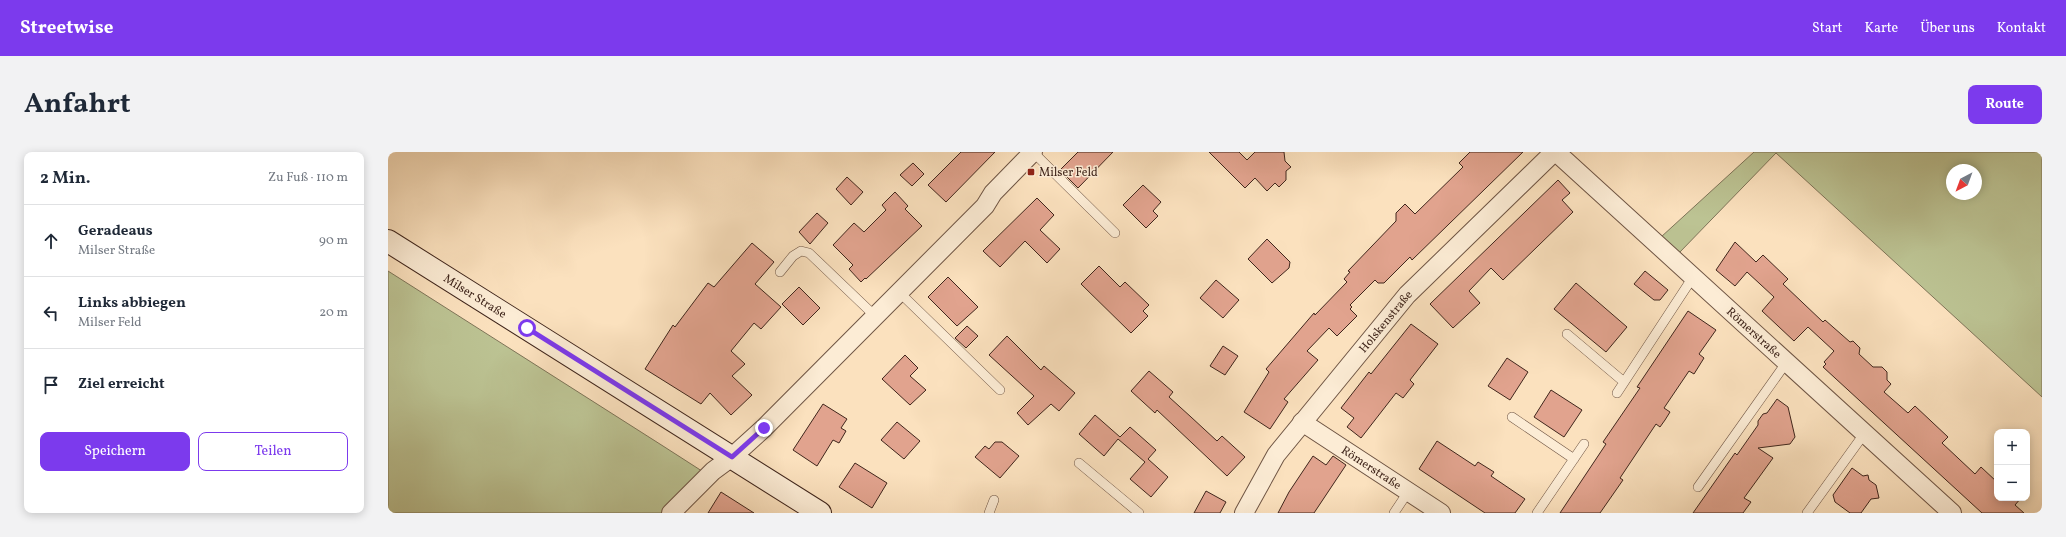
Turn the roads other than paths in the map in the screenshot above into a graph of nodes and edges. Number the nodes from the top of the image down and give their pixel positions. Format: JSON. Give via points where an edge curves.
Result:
{"nodes":[{"id":1,"x":1033,"y":152,"type":"edge"},
{"id":2,"x":1555,"y":152,"type":"edge"},
{"id":3,"x":1115,"y":233,"type":"dead end"},
{"id":4,"x":388,"y":241,"type":"edge"},
{"id":5,"x":780,"y":272,"type":"dead end"},
{"id":6,"x":1694,"y":277,"type":"junction"},
{"id":7,"x":899,"y":292,"type":"junction"},
{"id":8,"x":875,"y":316,"type":"junction"},
{"id":9,"x":1567,"y":334,"type":"dead end"},
{"id":10,"x":1786,"y":363,"type":"junction"},
{"id":11,"x":1624,"y":382,"type":"junction"},
{"id":12,"x":1000,"y":390,"type":"dead end"},
{"id":13,"x":1618,"y":393,"type":"dead end"},
{"id":14,"x":1512,"y":417,"type":"dead end"},
{"id":15,"x":1302,"y":422,"type":"junction"},
{"id":16,"x":1864,"y":434,"type":"junction"},
{"id":17,"x":1584,"y":444,"type":"dead end"},
{"id":18,"x":729,"y":455,"type":"junction"},
{"id":19,"x":1574,"y":459,"type":"junction"},
{"id":20,"x":1079,"y":463,"type":"dead end"},
{"id":21,"x":1698,"y":487,"type":"dead end"},
{"id":22,"x":1408,"y":492,"type":"junction"},
{"id":23,"x":994,"y":500,"type":"dead end"},
{"id":24,"x":671,"y":513,"type":"edge"},
{"id":25,"x":820,"y":513,"type":"edge"},
{"id":26,"x":990,"y":513,"type":"edge"},
{"id":27,"x":1139,"y":513,"type":"edge"},
{"id":28,"x":1244,"y":513,"type":"edge"},
{"id":29,"x":1394,"y":513,"type":"edge"},
{"id":30,"x":1441,"y":513,"type":"edge"},
{"id":31,"x":1537,"y":513,"type":"edge"},
{"id":32,"x":1808,"y":513,"type":"edge"},
{"id":33,"x":1952,"y":513,"type":"edge"}],
"edges":[{"from":1,"to":3,"type":"lane"},
{"from":1,"to":7,"type":"street","via":[[993,193],[985,206]]},
{"from":2,"to":6,"type":"street","name":"Römerstraße"},
{"from":2,"to":15,"type":"street","name":"Holskenstraße","via":[[1407,295]]},
{"from":4,"to":18,"type":"street","name":"Milser Straße"},
{"from":5,"to":8,"type":"lane","via":[[800,251],[809,253]]},
{"from":6,"to":10,"type":"street","name":"Römerstraße"},
{"from":6,"to":11,"type":"lane"},
{"from":7,"to":8,"type":"street"},
{"from":7,"to":12,"type":"lane"},
{"from":8,"to":18,"type":"street"},
{"from":9,"to":11,"type":"lane"},
{"from":10,"to":16,"type":"street","name":"Römerstraße"},
{"from":10,"to":21,"type":"lane"},
{"from":11,"to":13,"type":"lane"},
{"from":14,"to":19,"type":"lane"},
{"from":15,"to":22,"type":"street","name":"Römerstraße"},
{"from":15,"to":28,"type":"street","name":"Holskenstraße","via":[[1276,455]]},
{"from":16,"to":32,"type":"lane"},
{"from":16,"to":33,"type":"street","name":"Römerstraße"},
{"from":17,"to":19,"type":"lane"},
{"from":18,"to":24,"type":"street"},
{"from":18,"to":25,"type":"street","name":"Milser Straße"},
{"from":19,"to":31,"type":"lane"},
{"from":20,"to":27,"type":"lane"},
{"from":22,"to":29,"type":"lane"},
{"from":22,"to":30,"type":"street","name":"Römerstraße"},
{"from":23,"to":26,"type":"lane"}]}
